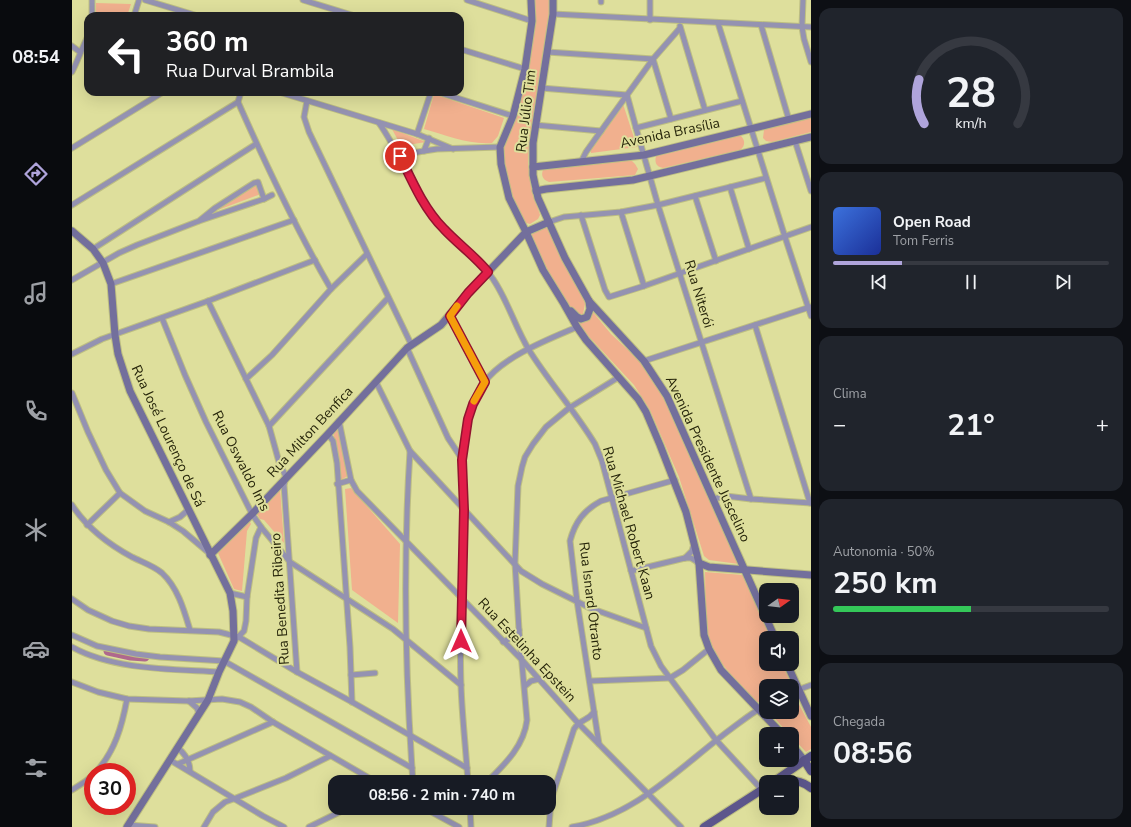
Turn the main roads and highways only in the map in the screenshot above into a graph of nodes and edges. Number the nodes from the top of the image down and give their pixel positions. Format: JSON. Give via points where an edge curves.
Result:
{"nodes":[{"id":1,"x":531,"y":0,"type":"edge"},
{"id":2,"x":553,"y":0,"type":"edge"},
{"id":3,"x":811,"y":114,"type":"edge"},
{"id":4,"x":811,"y":137,"type":"edge"},
{"id":5,"x":533,"y":166,"type":"junction"},
{"id":6,"x":536,"y":191,"type":"junction"},
{"id":7,"x":549,"y":222,"type":"junction"},
{"id":8,"x":72,"y":231,"type":"edge"},
{"id":9,"x":526,"y":232,"type":"junction"},
{"id":10,"x":518,"y":240,"type":"junction"},
{"id":11,"x":531,"y":243,"type":"junction"},
{"id":12,"x":589,"y":301,"type":"junction"},
{"id":13,"x":564,"y":304,"type":"junction"},
{"id":14,"x":210,"y":555,"type":"junction"},
{"id":15,"x":699,"y":563,"type":"junction"},
{"id":16,"x":745,"y":570,"type":"junction"},
{"id":17,"x":811,"y":575,"type":"edge"},
{"id":18,"x":772,"y":631,"type":"edge"},
{"id":19,"x":236,"y":637,"type":"joint"},
{"id":20,"x":799,"y":696,"type":"edge"},
{"id":21,"x":810,"y":712,"type":"edge"},
{"id":22,"x":775,"y":727,"type":"edge"},
{"id":23,"x":799,"y":751,"type":"edge"},
{"id":24,"x":808,"y":758,"type":"edge"},
{"id":25,"x":811,"y":771,"type":"edge"},
{"id":26,"x":783,"y":775,"type":"edge"},
{"id":27,"x":799,"y":782,"type":"edge"},
{"id":28,"x":811,"y":788,"type":"edge"},
{"id":29,"x":759,"y":792,"type":"edge"},
{"id":30,"x":128,"y":826,"type":"edge"},
{"id":31,"x":704,"y":827,"type":"edge"}],
"edges":[{"from":1,"to":9,"type":"main road","via":[[532,21],[525,69],[513,116],[500,147],[509,198]]},
{"from":2,"to":5,"type":"main road","name":"Rua Júlio Tim","via":[[535,125]]},
{"from":3,"to":5,"type":"main road","name":"Avenida Brasília","via":[[644,155]]},
{"from":4,"to":6,"type":"main road","via":[[651,177]]},
{"from":5,"to":6,"type":"main road","name":"Rua Júlio Tim"},
{"from":6,"to":7,"type":"main road","name":"Rua Júlio Tim"},
{"from":7,"to":9,"type":"main road"},
{"from":7,"to":12,"type":"main road","name":"Avenida Presidente Juscelino"},
{"from":8,"to":14,"type":"main road","name":"Rua José Lourenço de Sá","via":[[93,248],[103,263],[111,284],[115,335],[130,391]]},
{"from":9,"to":10,"type":"main road","name":"Rua Milton Benfica"},
{"from":9,"to":11,"type":"main road"},
{"from":10,"to":11,"type":"main road"},
{"from":10,"to":14,"type":"main road","name":"Rua Milton Benfica","via":[[450,316],[409,346],[252,514]]},
{"from":11,"to":13,"type":"main road","via":[[543,270]]},
{"from":12,"to":13,"type":"main road","via":[[590,313],[581,319],[576,318]]},
{"from":12,"to":16,"type":"main road","name":"Avenida Presidente Juscelino","via":[[644,361],[667,396]]},
{"from":13,"to":15,"type":"main road","via":[[586,340],[638,399],[646,412],[675,480]]},
{"from":14,"to":19,"type":"main road","name":"Rua José Lourenço de Sá","via":[[230,594]]},
{"from":15,"to":16,"type":"main road","via":[[709,567]]},
{"from":15,"to":22,"type":"main road","via":[[704,635],[709,649],[721,670]]},
{"from":16,"to":17,"type":"main road"},
{"from":16,"to":18,"type":"main road","name":"Avenida Presidente Juscelino"},
{"from":19,"to":30,"type":"main road","name":"Rua Oswaldo Ims","via":[[208,700]]},
{"from":20,"to":21,"type":"main road"},
{"from":23,"to":24,"type":"main road"},
{"from":24,"to":25,"type":"main road"},
{"from":24,"to":26,"type":"main road"},
{"from":27,"to":28,"type":"main road"},
{"from":29,"to":31,"type":"main road"}]}
